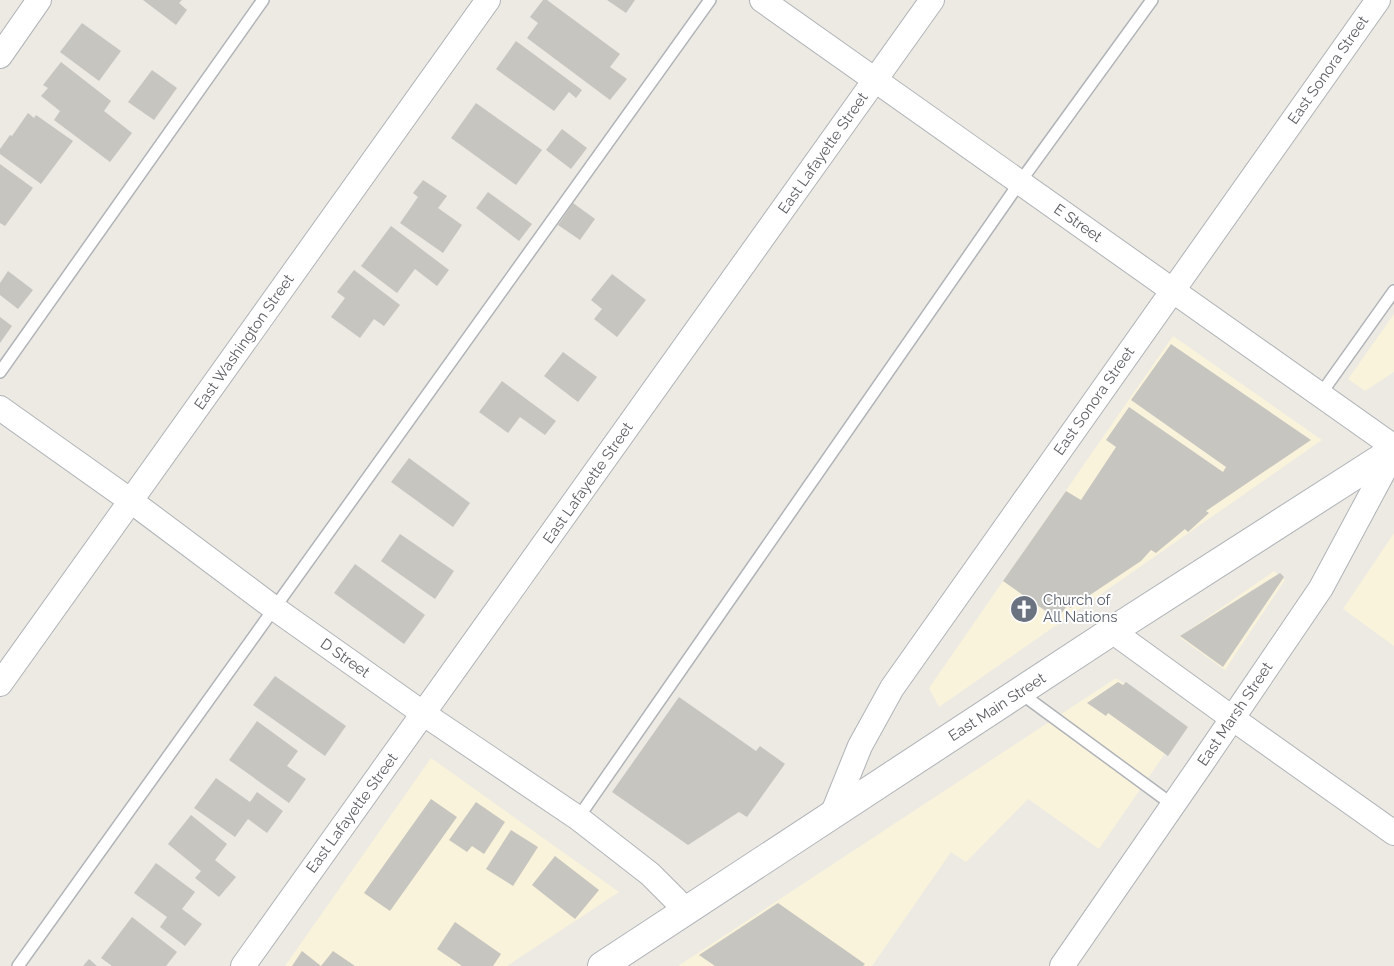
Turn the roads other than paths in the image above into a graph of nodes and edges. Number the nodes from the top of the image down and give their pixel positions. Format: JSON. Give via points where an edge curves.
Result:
{"nodes":[{"id":1,"x":40,"y":0,"type":"edge"},
{"id":2,"x":263,"y":0,"type":"edge"},
{"id":3,"x":488,"y":0,"type":"edge"},
{"id":4,"x":710,"y":0,"type":"edge"},
{"id":5,"x":762,"y":0,"type":"edge"},
{"id":6,"x":932,"y":0,"type":"edge"},
{"id":7,"x":1152,"y":0,"type":"edge"},
{"id":8,"x":1378,"y":0,"type":"edge"},
{"id":9,"x":0,"y":56,"type":"edge"},
{"id":10,"x":875,"y":80,"type":"junction"},
{"id":11,"x":1020,"y":182,"type":"junction"},
{"id":12,"x":1172,"y":290,"type":"junction"},
{"id":13,"x":1394,"y":292,"type":"edge"},
{"id":14,"x":0,"y":372,"type":"edge"},
{"id":15,"x":1320,"y":395,"type":"junction"},
{"id":16,"x":0,"y":408,"type":"edge"},
{"id":17,"x":1394,"y":450,"type":"edge"},
{"id":18,"x":131,"y":501,"type":"junction"},
{"id":19,"x":274,"y":608,"type":"junction"},
{"id":20,"x":1112,"y":631,"type":"junction"},
{"id":21,"x":0,"y":684,"type":"edge"},
{"id":22,"x":1019,"y":692,"type":"junction"},
{"id":23,"x":424,"y":714,"type":"junction"},
{"id":24,"x":1232,"y":718,"type":"junction"},
{"id":25,"x":1173,"y":805,"type":"junction"},
{"id":26,"x":832,"y":815,"type":"junction"},
{"id":27,"x":578,"y":818,"type":"junction"},
{"id":28,"x":1394,"y":833,"type":"edge"},
{"id":29,"x":686,"y":910,"type":"junction"},
{"id":30,"x":18,"y":966,"type":"edge"},
{"id":31,"x":244,"y":966,"type":"edge"},
{"id":32,"x":602,"y":966,"type":"edge"},
{"id":33,"x":1062,"y":966,"type":"edge"}],
"edges":[{"from":1,"to":9,"type":"street"},
{"from":2,"to":14,"type":"lane"},
{"from":3,"to":18,"type":"street","name":"East Washington Street"},
{"from":4,"to":19,"type":"lane"},
{"from":5,"to":10,"type":"street","name":"E Street"},
{"from":6,"to":10,"type":"street","name":"East Lafayette Street"},
{"from":7,"to":11,"type":"lane"},
{"from":8,"to":12,"type":"street","name":"East Sonora Street"},
{"from":10,"to":11,"type":"street","name":"E Street"},
{"from":10,"to":23,"type":"street","name":"East Lafayette Street"},
{"from":11,"to":12,"type":"street","name":"E Street"},
{"from":11,"to":27,"type":"lane"},
{"from":12,"to":15,"type":"street","name":"E Street"},
{"from":12,"to":26,"type":"street","name":"East Sonora Street","via":[[892,688],[860,746]]},
{"from":13,"to":15,"type":"lane"},
{"from":15,"to":17,"type":"street","name":"E Street"},
{"from":16,"to":18,"type":"street","name":"D Street"},
{"from":17,"to":20,"type":"main road","name":"East Main Street"},
{"from":17,"to":24,"type":"street","name":"East Marsh Street","via":[[1320,588]]},
{"from":18,"to":19,"type":"street","name":"D Street"},
{"from":18,"to":21,"type":"street","name":"East Washington Street"},
{"from":19,"to":23,"type":"street","name":"D Street"},
{"from":19,"to":30,"type":"lane"},
{"from":20,"to":22,"type":"main road","name":"East Main Street"},
{"from":20,"to":24,"type":"street"},
{"from":22,"to":25,"type":"lane"},
{"from":22,"to":26,"type":"main road","name":"East Main Street"},
{"from":23,"to":27,"type":"street","name":"D Street"},
{"from":23,"to":31,"type":"street","name":"East Lafayette Street"},
{"from":24,"to":25,"type":"street","name":"East Marsh Street"},
{"from":24,"to":28,"type":"street"},
{"from":25,"to":33,"type":"street","name":"East Marsh Street"},
{"from":26,"to":29,"type":"main road","name":"East Main Street"},
{"from":27,"to":29,"type":"street","name":"D Street","via":[[650,874]]},
{"from":29,"to":32,"type":"main road","name":"East Main Street"}]}
